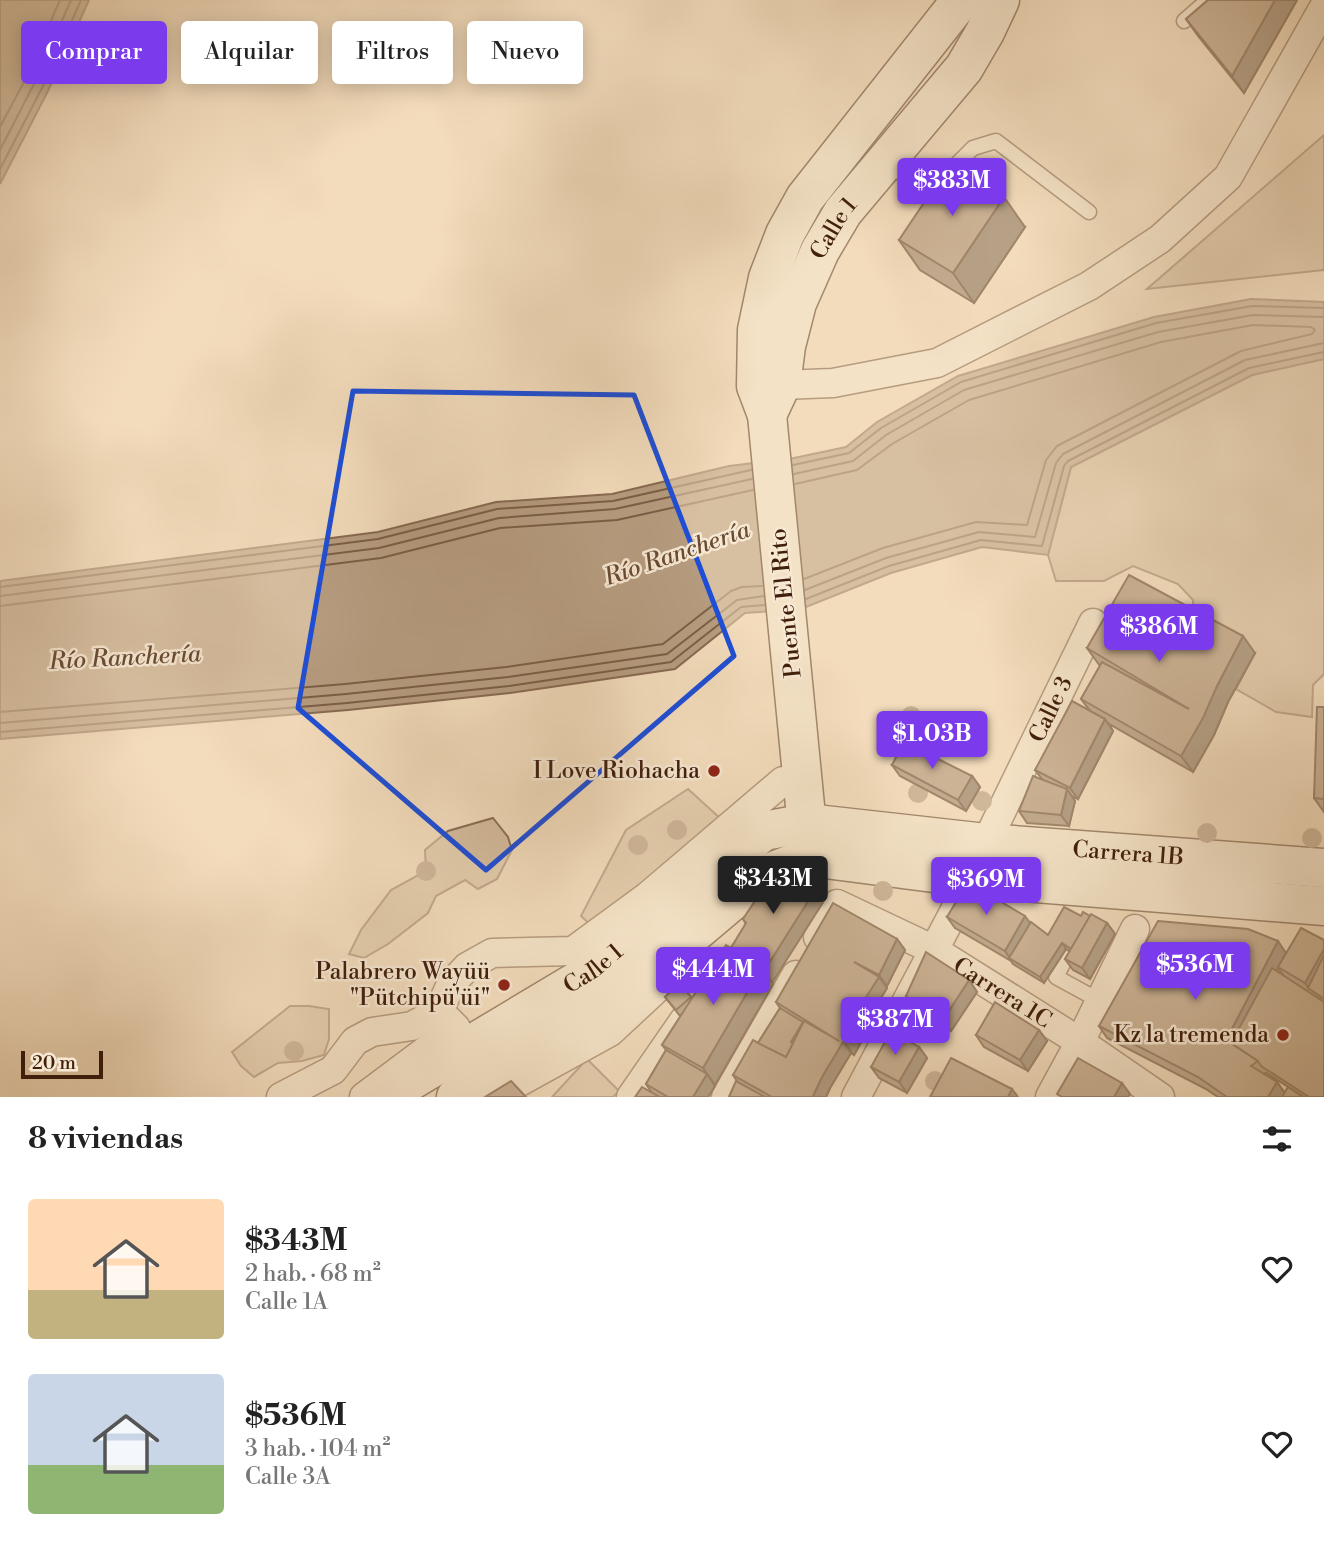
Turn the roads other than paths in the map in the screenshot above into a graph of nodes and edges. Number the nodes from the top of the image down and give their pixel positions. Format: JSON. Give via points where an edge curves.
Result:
{"nodes":[{"id":1,"x":961,"y":0,"type":"edge"},
{"id":2,"x":1000,"y":0,"type":"edge"},
{"id":3,"x":1209,"y":0,"type":"edge"},
{"id":4,"x":1324,"y":7,"type":"edge"},
{"id":5,"x":1184,"y":21,"type":"edge"},
{"id":6,"x":853,"y":136,"type":"junction"},
{"id":7,"x":885,"y":161,"type":"junction"},
{"id":8,"x":1089,"y":212,"type":"dead end"},
{"id":9,"x":773,"y":415,"type":"junction"},
{"id":10,"x":1093,"y":623,"type":"dead end"},
{"id":11,"x":802,"y":770,"type":"junction"},
{"id":12,"x":809,"y":840,"type":"junction"},
{"id":13,"x":986,"y":843,"type":"junction"},
{"id":14,"x":1324,"y":868,"type":"edge"},
{"id":15,"x":763,"y":874,"type":"junction"},
{"id":16,"x":972,"y":878,"type":"junction"},
{"id":17,"x":1324,"y":906,"type":"edge"},
{"id":18,"x":1135,"y":929,"type":"dead end"},
{"id":19,"x":934,"y":950,"type":"junction"},
{"id":20,"x":1067,"y":956,"type":"edge"},
{"id":21,"x":704,"y":993,"type":"edge"},
{"id":22,"x":1100,"y":1001,"type":"junction"},
{"id":23,"x":439,"y":1011,"type":"junction"},
{"id":24,"x":1080,"y":1042,"type":"junction"},
{"id":25,"x":281,"y":1097,"type":"edge"},
{"id":26,"x":364,"y":1097,"type":"edge"},
{"id":27,"x":391,"y":1097,"type":"edge"},
{"id":28,"x":456,"y":1097,"type":"edge"},
{"id":29,"x":492,"y":1097,"type":"edge"},
{"id":30,"x":631,"y":1097,"type":"edge"},
{"id":31,"x":726,"y":1097,"type":"edge"},
{"id":32,"x":856,"y":1097,"type":"edge"},
{"id":33,"x":1050,"y":1097,"type":"edge"},
{"id":34,"x":1160,"y":1097,"type":"edge"}],
"edges":[{"from":1,"to":6,"type":"street","name":"Calle 1"},
{"from":2,"to":7,"type":"street","name":"Calle 1","via":[[964,68]]},
{"from":3,"to":5,"type":"lane"},
{"from":4,"to":9,"type":"street","via":[[1228,177],[1160,239],[1089,286],[937,363],[833,383]]},
{"from":6,"to":7,"type":"street"},
{"from":6,"to":9,"type":"street","name":"Calle 1","via":[[805,198],[768,278],[757,330],[756,386]]},
{"from":7,"to":8,"type":"lane","via":[[925,188],[942,179],[973,148],[996,141]]},
{"from":7,"to":9,"type":"street","name":"Calle 1","via":[[843,212],[797,303]]},
{"from":9,"to":11,"type":"street","name":"Puente El Rito"},
{"from":10,"to":13,"type":"street","name":"Calle 3"},
{"from":11,"to":12,"type":"street"},
{"from":11,"to":23,"type":"street","via":[[573,951],[492,953],[467,967],[451,984]]},
{"from":12,"to":13,"type":"street","name":"Carrera 1B"},
{"from":12,"to":15,"type":"street","name":"Calle 1"},
{"from":12,"to":16,"type":"street","name":"Carrera 1B"},
{"from":12,"to":27,"type":"street","name":"Calle 1","via":[[764,831],[594,971]]},
{"from":13,"to":14,"type":"street","name":"Carrera 1B"},
{"from":13,"to":16,"type":"street","name":"Calle 3"},
{"from":15,"to":28,"type":"street","name":"Calle 1","via":[[628,989]]},
{"from":15,"to":29,"type":"street","via":[[773,885],[744,916],[610,1032]]},
{"from":16,"to":17,"type":"street","name":"Carrera 1B"},
{"from":16,"to":19,"type":"street","name":"Calle 3"},
{"from":18,"to":22,"type":"street"},
{"from":19,"to":24,"type":"street","name":"Carrera 1C"},
{"from":19,"to":31,"type":"street","name":"Carrera 1C","via":[[837,904]]},
{"from":19,"to":32,"type":"street","name":"Calle 3"},
{"from":20,"to":22,"type":"lane","via":[[1056,977]]},
{"from":21,"to":30,"type":"street"},
{"from":22,"to":24,"type":"street"},
{"from":23,"to":25,"type":"street","via":[[412,1026],[372,1032],[355,1041],[333,1070]]},
{"from":23,"to":26,"type":"street","via":[[456,1028]]},
{"from":24,"to":33,"type":"street"},
{"from":24,"to":34,"type":"street","name":"Carrera 1C"}]}
